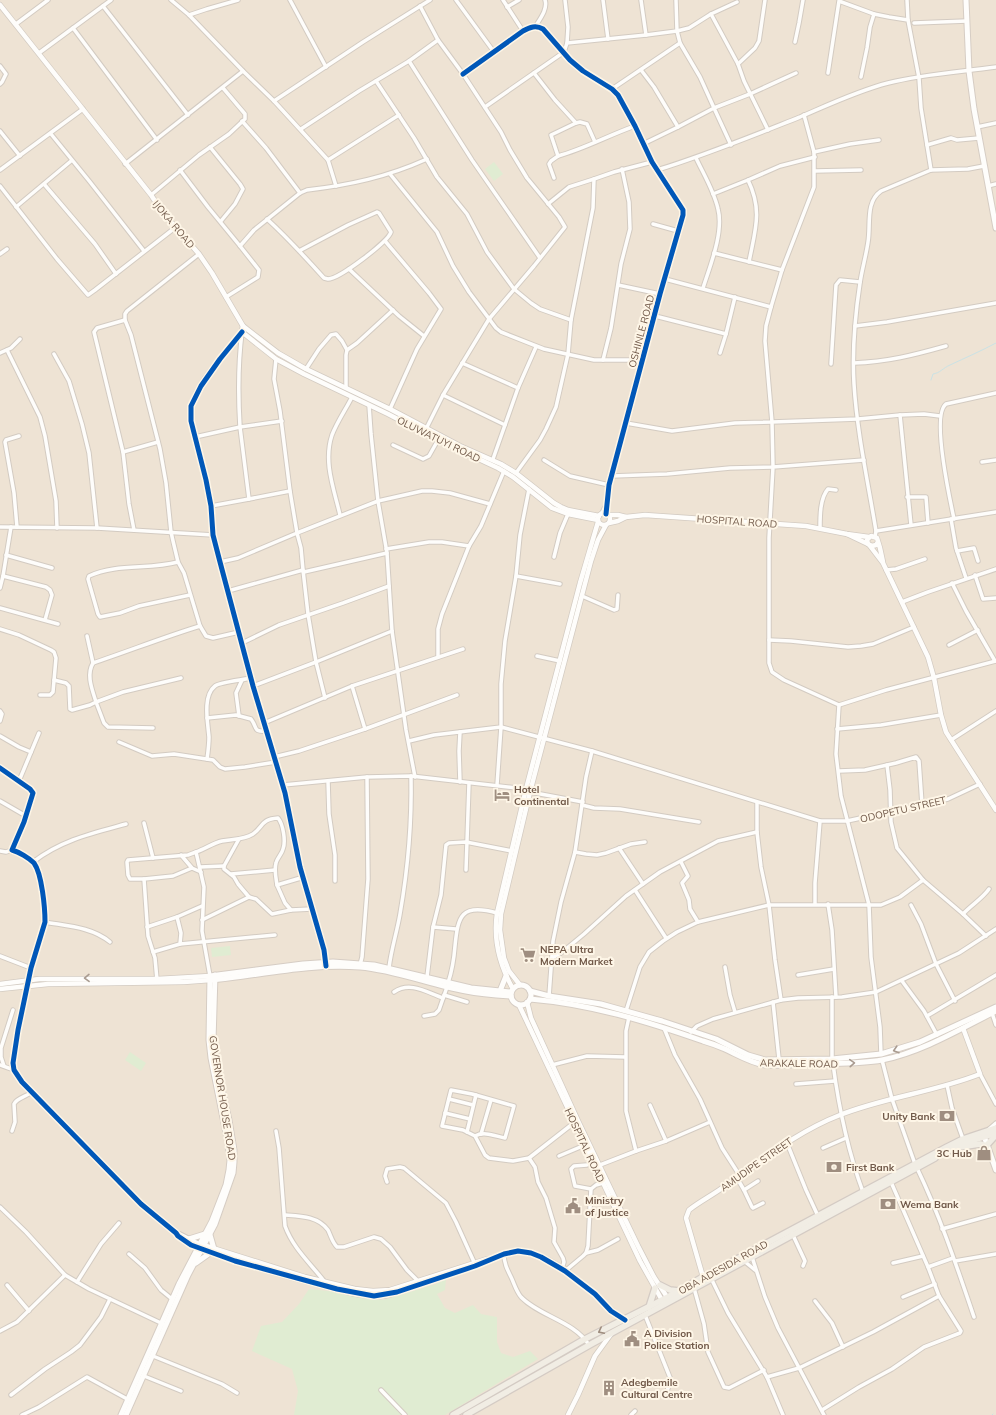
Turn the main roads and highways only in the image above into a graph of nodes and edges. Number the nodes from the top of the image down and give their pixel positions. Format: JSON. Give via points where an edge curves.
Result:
{"nodes":[{"id":1,"x":966,"y":0,"type":"edge"},
{"id":2,"x":996,"y":228,"type":"edge"},
{"id":3,"x":360,"y":965,"type":"junction"},
{"id":4,"x":506,"y":976,"type":"road end"},
{"id":5,"x":448,"y":985,"type":"junction"},
{"id":6,"x":500,"y":991,"type":"junction"},
{"id":7,"x":530,"y":991,"type":"junction"},
{"id":8,"x":512,"y":993,"type":"junction"},
{"id":9,"x":528,"y":1001,"type":"junction"},
{"id":10,"x":996,"y":1007,"type":"edge"},
{"id":11,"x":994,"y":1012,"type":"edge"},
{"id":12,"x":690,"y":1034,"type":"junction"},
{"id":13,"x":938,"y":1037,"type":"junction"},
{"id":14,"x":833,"y":1061,"type":"junction"},
{"id":15,"x":996,"y":1128,"type":"edge"},
{"id":16,"x":986,"y":1133,"type":"junction"},
{"id":17,"x":996,"y":1134,"type":"edge"},
{"id":18,"x":987,"y":1145,"type":"junction"},
{"id":19,"x":956,"y":1147,"type":"junction"},
{"id":20,"x":916,"y":1166,"type":"junction"},
{"id":21,"x":996,"y":1168,"type":"edge"},
{"id":22,"x":792,"y":1232,"type":"junction"},
{"id":23,"x":208,"y":1234,"type":"junction"},
{"id":24,"x":190,"y":1239,"type":"road end"},
{"id":25,"x":201,"y":1247,"type":"junction"},
{"id":26,"x":194,"y":1265,"type":"junction"},
{"id":27,"x":679,"y":1291,"type":"junction"},
{"id":28,"x":669,"y":1299,"type":"junction"},
{"id":29,"x":663,"y":1302,"type":"junction"},
{"id":30,"x":648,"y":1308,"type":"junction"},
{"id":31,"x":163,"y":1324,"type":"junction"},
{"id":32,"x":121,"y":1415,"type":"edge"},
{"id":33,"x":126,"y":1415,"type":"edge"},
{"id":34,"x":453,"y":1415,"type":"edge"},
{"id":35,"x":466,"y":1415,"type":"edge"}],
"edges":[{"from":1,"to":2,"type":"main road","via":[[969,71]]},
{"from":3,"to":5,"type":"main road"},
{"from":3,"to":5,"type":"main road","via":[[389,968]]},
{"from":3,"to":23,"type":"main road","name":"GOVERNOR HOUSE ROAD","via":[[326,964],[213,978],[209,1033],[211,1058],[230,1165],[226,1185]]},
{"from":4,"to":6,"type":"main road"},
{"from":5,"to":6,"type":"main road"},
{"from":5,"to":8,"type":"main road","via":[[466,991]]},
{"from":6,"to":8,"type":"main road"},
{"from":7,"to":8,"type":"main road","via":[[520,985]]},
{"from":7,"to":9,"type":"main road"},
{"from":7,"to":12,"type":"main road","name":"ARAKALE ROAD","via":[[601,1004]]},
{"from":8,"to":9,"type":"main road","via":[[516,1003]]},
{"from":9,"to":12,"type":"main road","name":"ARAKALE ROAD","via":[[604,1010]]},
{"from":10,"to":13,"type":"main road","name":"ARAKALE ROAD"},
{"from":11,"to":13,"type":"main road","name":"ARAKALE ROAD"},
{"from":12,"to":14,"type":"main road","name":"ARAKALE ROAD","via":[[722,1042],[758,1058]]},
{"from":12,"to":14,"type":"main road","name":"ARAKALE ROAD","via":[[745,1059],[765,1064]]},
{"from":13,"to":14,"type":"main road","name":"ARAKALE ROAD","via":[[901,1054],[852,1063]]},
{"from":15,"to":16,"type":"main road","name":"OBA ADESIDA ROAD"},
{"from":16,"to":17,"type":"main road"},
{"from":16,"to":18,"type":"main road"},
{"from":16,"to":19,"type":"main road","name":"OBA ADESIDA ROAD"},
{"from":16,"to":20,"type":"main road","name":"OBA ADESIDA ROAD","via":[[963,1138]]},
{"from":17,"to":18,"type":"main road"},
{"from":18,"to":19,"type":"main road"},
{"from":18,"to":21,"type":"main road"},
{"from":19,"to":20,"type":"main road","name":"OBA ADESIDA ROAD"},
{"from":20,"to":22,"type":"main road","name":"OBA ADESIDA ROAD"},
{"from":20,"to":22,"type":"main road","name":"OBA ADESIDA ROAD","via":[[891,1182]]},
{"from":22,"to":27,"type":"main road","name":"OBA ADESIDA ROAD"},
{"from":22,"to":28,"type":"main road","name":"OBA ADESIDA ROAD","via":[[752,1257]]},
{"from":23,"to":24,"type":"main road"},
{"from":23,"to":25,"type":"main road","name":"GOVERNOR HOUSE ROAD"},
{"from":23,"to":26,"type":"main road","via":[[212,1251]]},
{"from":25,"to":26,"type":"main road","name":"GOVERNOR HOUSE ROAD"},
{"from":25,"to":31,"type":"main road","name":"GOVERNOR HOUSE ROAD","via":[[172,1299]]},
{"from":26,"to":31,"type":"main road","name":"GOVERNOR HOUSE ROAD"},
{"from":27,"to":28,"type":"main road","name":"OBA ADESIDA ROAD"},
{"from":27,"to":30,"type":"main road","via":[[658,1287]]},
{"from":28,"to":29,"type":"main road","name":"OBA ADESIDA ROAD"},
{"from":29,"to":30,"type":"main road","name":"OBA ADESIDA ROAD"},
{"from":29,"to":35,"type":"main road","name":"OBA ADESIDA ROAD","via":[[645,1315]]},
{"from":30,"to":34,"type":"main road","name":"OBA ADESIDA ROAD","one_way":true,"via":[[585,1340]]},
{"from":31,"to":32,"type":"main road","name":"GOVERNOR HOUSE ROAD"},
{"from":31,"to":33,"type":"main road","name":"GOVERNOR HOUSE ROAD","via":[[153,1356]]}]}
